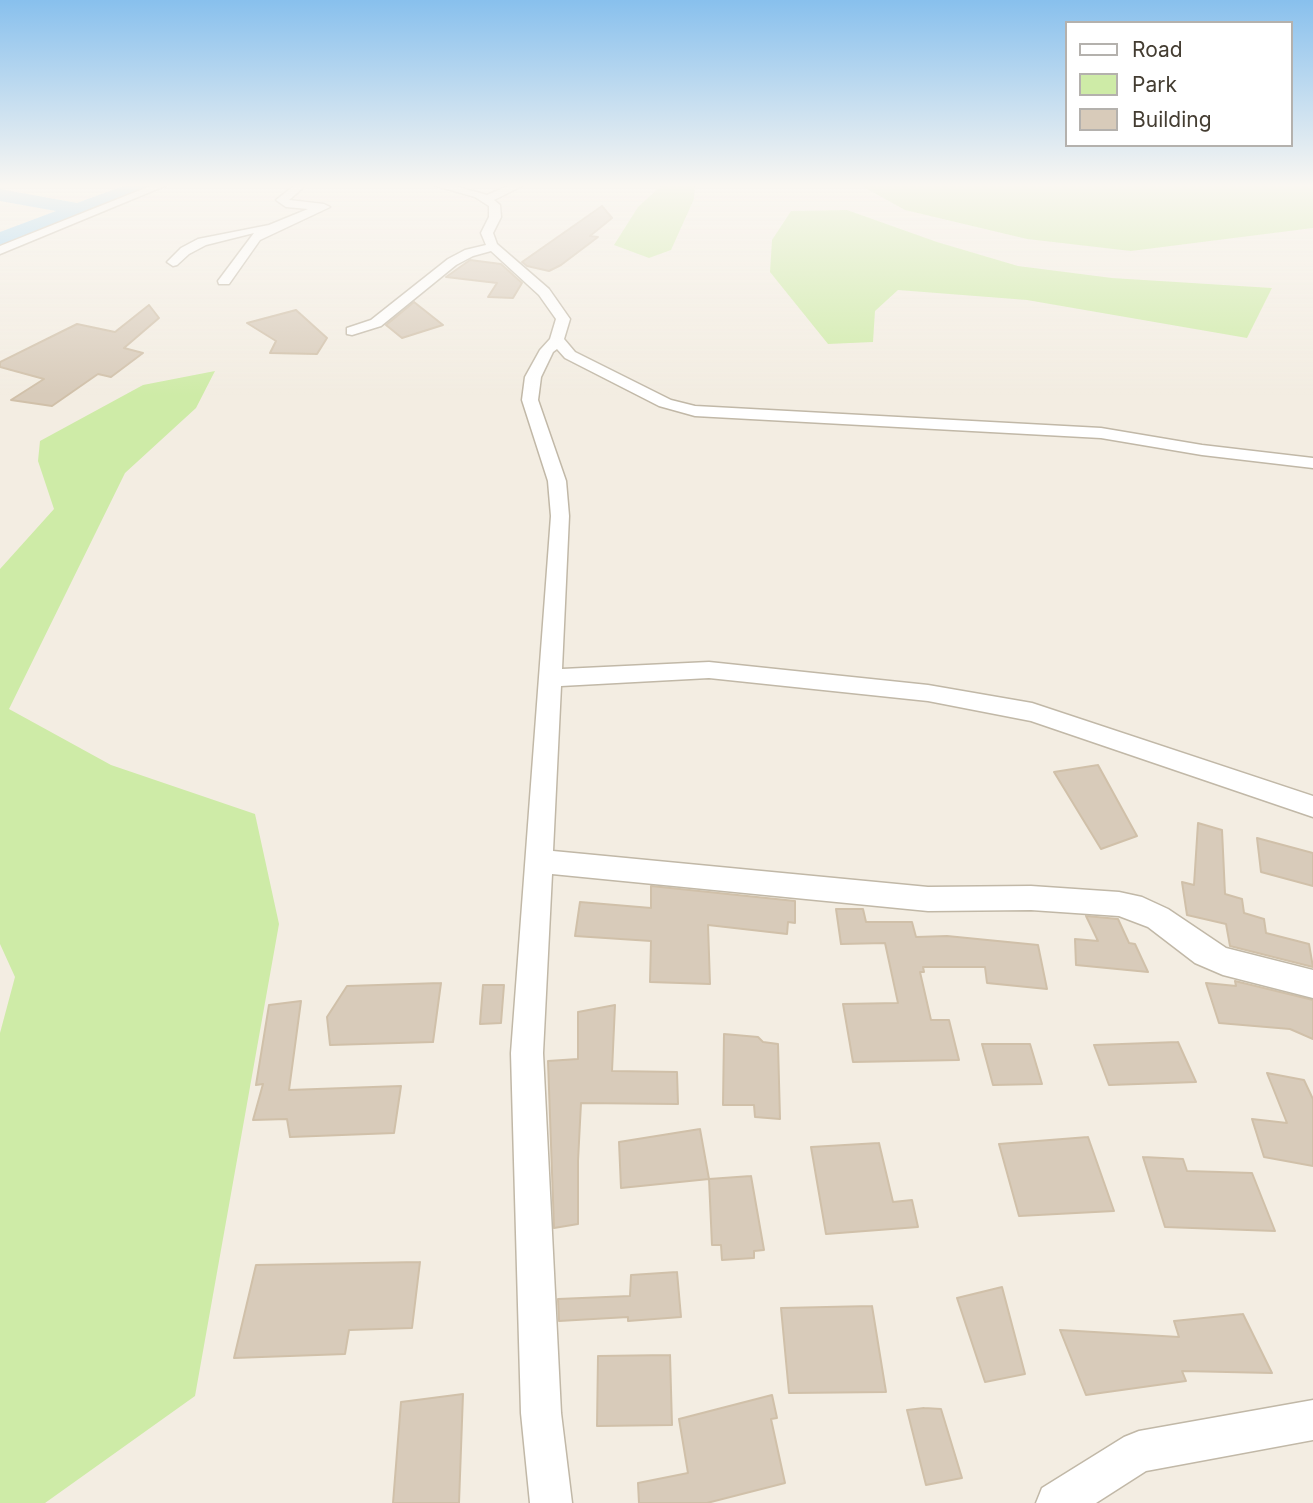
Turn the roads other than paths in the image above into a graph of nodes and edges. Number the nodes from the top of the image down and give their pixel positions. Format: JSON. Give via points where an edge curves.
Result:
{"nodes":[{"id":1,"x":178,"y":255,"type":"edge"},
{"id":2,"x":241,"y":255,"type":"edge"},
{"id":3,"x":465,"y":255,"type":"edge"},
{"id":4,"x":502,"y":255,"type":"edge"},
{"id":5,"x":173,"y":262,"type":"dead end"},
{"id":6,"x":224,"y":281,"type":"dead end"},
{"id":7,"x":352,"y":331,"type":"dead end"},
{"id":8,"x":557,"y":340,"type":"junction"},
{"id":9,"x":1313,"y":463,"type":"edge"},
{"id":10,"x":551,"y":678,"type":"junction"},
{"id":11,"x":1313,"y":807,"type":"edge"},
{"id":12,"x":537,"y":861,"type":"junction"},
{"id":13,"x":1313,"y":984,"type":"edge"},
{"id":14,"x":1313,"y":1420,"type":"edge"},
{"id":15,"x":551,"y":1503,"type":"edge"},
{"id":16,"x":1057,"y":1503,"type":"edge"}],
"edges":[{"from":1,"to":5,"type":"street"},
{"from":2,"to":6,"type":"street"},
{"from":3,"to":7,"type":"street","via":[[376,323]]},
{"from":4,"to":8,"type":"street","via":[[557,307],[563,319]]},
{"from":8,"to":9,"type":"street","via":[[569,355],[635,389],[695,411],[1101,433]]},
{"from":8,"to":10,"type":"street","via":[[533,377],[530,400],[557,481],[560,516]]},
{"from":10,"to":11,"type":"street","via":[[709,670],[928,693],[1032,712]]},
{"from":10,"to":12,"type":"street"},
{"from":12,"to":13,"type":"street","via":[[928,899],[1031,898],[1119,904],[1158,918],[1223,961]]},
{"from":12,"to":15,"type":"street","via":[[527,1053],[541,1413]]},
{"from":14,"to":16,"type":"street","via":[[1139,1452]]}]}
